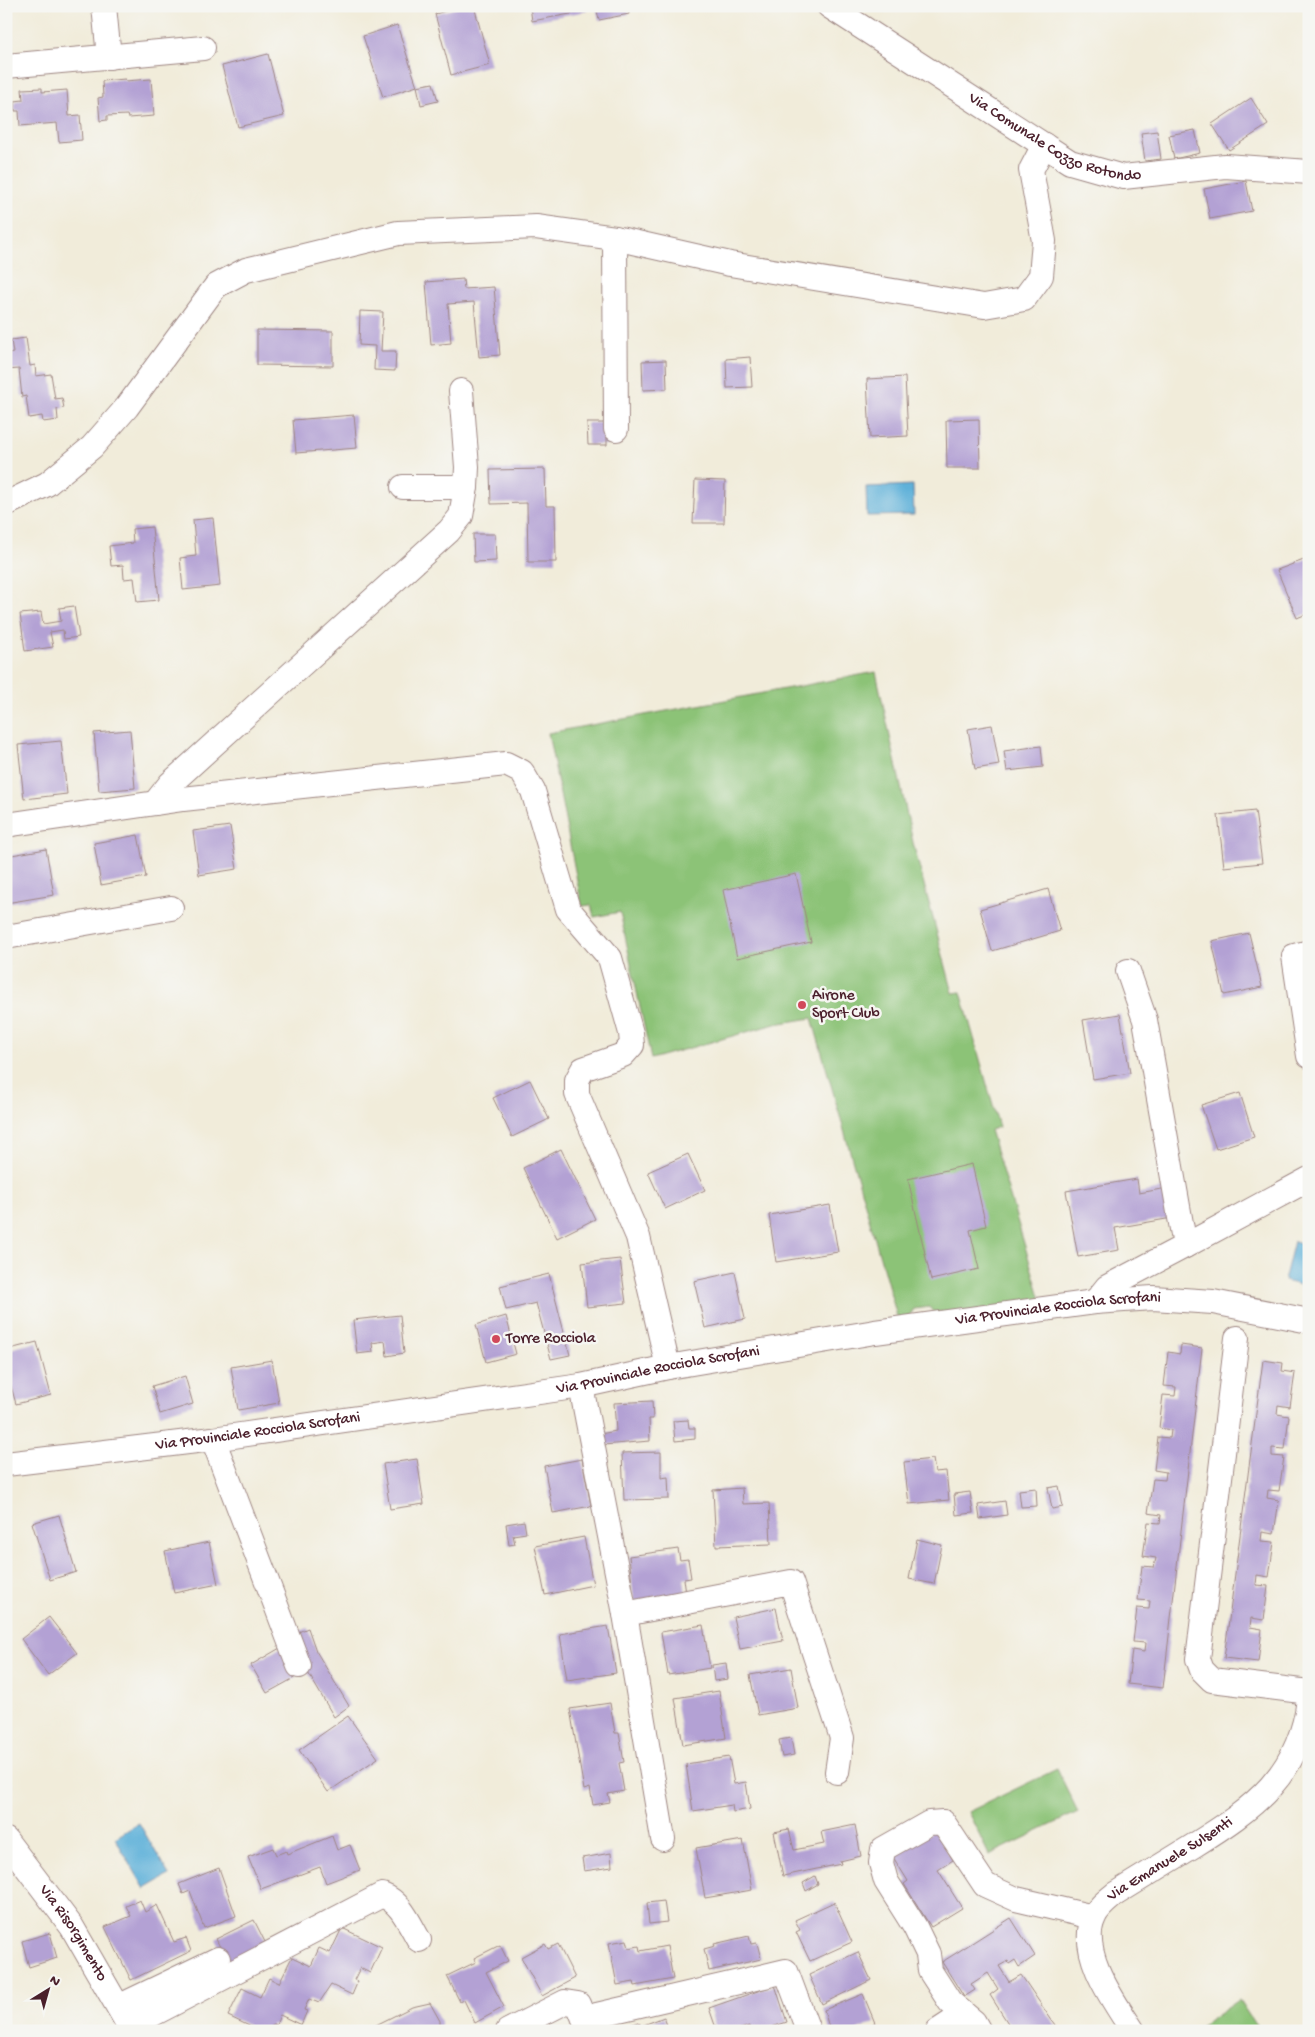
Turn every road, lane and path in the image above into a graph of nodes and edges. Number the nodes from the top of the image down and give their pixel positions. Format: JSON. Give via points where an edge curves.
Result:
{"nodes":[{"id":1,"x":104,"y":6,"type":"edge"},
{"id":2,"x":828,"y":6,"type":"edge"},
{"id":3,"x":203,"y":48,"type":"dead end"},
{"id":4,"x":109,"y":57,"type":"junction"},
{"id":5,"x":6,"y":66,"type":"edge"},
{"id":6,"x":1044,"y":145,"type":"junction"},
{"id":7,"x":1309,"y":172,"type":"edge"},
{"id":8,"x":615,"y":238,"type":"junction"},
{"id":9,"x":461,"y":391,"type":"dead end"},
{"id":10,"x":616,"y":430,"type":"dead end"},
{"id":11,"x":466,"y":487,"type":"junction"},
{"id":12,"x":403,"y":488,"type":"dead end"},
{"id":13,"x":6,"y":504,"type":"edge"},
{"id":14,"x":155,"y":803,"type":"junction"},
{"id":15,"x":6,"y":825,"type":"edge"},
{"id":16,"x":171,"y":908,"type":"dead end"},
{"id":17,"x":6,"y":936,"type":"edge"},
{"id":18,"x":1309,"y":952,"type":"edge"},
{"id":19,"x":1128,"y":971,"type":"dead end"},
{"id":20,"x":1309,"y":1056,"type":"edge"},
{"id":21,"x":1309,"y":1179,"type":"edge"},
{"id":22,"x":1185,"y":1246,"type":"junction"},
{"id":23,"x":1095,"y":1302,"type":"junction"},
{"id":24,"x":1309,"y":1321,"type":"edge"},
{"id":25,"x":1236,"y":1338,"type":"dead end"},
{"id":26,"x":668,"y":1368,"type":"junction"},
{"id":27,"x":581,"y":1386,"type":"junction"},
{"id":28,"x":213,"y":1439,"type":"junction"},
{"id":29,"x":6,"y":1464,"type":"edge"},
{"id":30,"x":625,"y":1614,"type":"junction"},
{"id":31,"x":299,"y":1666,"type":"dead end"},
{"id":32,"x":1309,"y":1692,"type":"edge"},
{"id":33,"x":1308,"y":1713,"type":"edge"},
{"id":34,"x":837,"y":1772,"type":"dead end"},
{"id":35,"x":663,"y":1838,"type":"dead end"},
{"id":36,"x":6,"y":1840,"type":"edge"},
{"id":37,"x":1093,"y":1917,"type":"junction"},
{"id":38,"x":419,"y":1940,"type":"dead end"},
{"id":39,"x":218,"y":1959,"type":"dead end"},
{"id":40,"x":127,"y":2021,"type":"edge"},
{"id":41,"x":972,"y":2022,"type":"edge"},
{"id":42,"x":587,"y":2024,"type":"edge"},
{"id":43,"x":508,"y":2031,"type":"edge"},
{"id":44,"x":806,"y":2031,"type":"edge"},
{"id":45,"x":938,"y":2031,"type":"edge"},
{"id":46,"x":1133,"y":2031,"type":"edge"}],
"edges":[{"from":1,"to":4,"type":"street"},
{"from":2,"to":6,"type":"street","name":"Via Comunale Cozzo Rotondo"},
{"from":3,"to":4,"type":"street"},
{"from":4,"to":5,"type":"street"},
{"from":6,"to":7,"type":"street","name":"Via Comunale Cozzo Rotondo","via":[[1070,162],[1123,177],[1225,166]]},
{"from":6,"to":8,"type":"street","via":[[1031,170],[1044,241],[1041,276],[1024,299],[984,306],[730,264]]},
{"from":8,"to":10,"type":"street"},
{"from":8,"to":13,"type":"street","via":[[536,227],[398,233],[246,270],[216,286],[127,407],[92,447],[47,484]]},
{"from":9,"to":11,"type":"street"},
{"from":11,"to":12,"type":"street"},
{"from":11,"to":14,"type":"street","via":[[461,516],[449,531],[170,784]]},
{"from":14,"to":15,"type":"street"},
{"from":14,"to":26,"type":"street","via":[[506,764],[522,772],[533,791],[568,909],[610,958],[631,1033],[632,1045],[623,1056],[582,1069],[577,1080],[577,1094],[638,1237]]},
{"from":16,"to":17,"type":"street"},
{"from":18,"to":20,"type":"street","via":[[1294,956]]},
{"from":19,"to":22,"type":"street","via":[[1145,1020]]},
{"from":21,"to":22,"type":"street"},
{"from":22,"to":23,"type":"street","via":[[1107,1287]]},
{"from":23,"to":24,"type":"street","name":"Via Provinciale Rocciola Scrofani","via":[[1153,1298],[1213,1302]]},
{"from":23,"to":26,"type":"street","name":"Via Provinciale Rocciola Scrofani","via":[[875,1332]]},
{"from":25,"to":32,"type":"street","via":[[1198,1659],[1202,1670],[1212,1680]]},
{"from":26,"to":27,"type":"street","name":"Via Provinciale Rocciola Scrofani"},
{"from":27,"to":28,"type":"street","name":"Via Provinciale Rocciola Scrofani"},
{"from":27,"to":30,"type":"street"},
{"from":28,"to":29,"type":"street","name":"Via Provinciale Rocciola Scrofani"},
{"from":28,"to":31,"type":"street"},
{"from":30,"to":34,"type":"street","via":[[791,1582],[842,1738]]},
{"from":30,"to":35,"type":"street"},
{"from":33,"to":37,"type":"street","name":"Via Emanuele Sulsenti","via":[[1288,1763],[1262,1796],[1237,1819],[1115,1894]]},
{"from":36,"to":40,"type":"street","name":"Via Risorgimento","via":[[72,1927]]},
{"from":37,"to":41,"type":"street","via":[[1016,1899],[985,1885],[943,1822],[929,1823],[883,1849],[881,1863],[886,1881],[915,1927],[928,1954],[930,1971],[950,2002]]},
{"from":37,"to":46,"type":"street","name":"Via Emanuele Sulsenti","via":[[1090,1936],[1094,1961],[1107,1992]]},
{"from":38,"to":40,"type":"street","via":[[392,1898],[382,1895]]},
{"from":39,"to":40,"type":"street"},
{"from":41,"to":45,"type":"street"},
{"from":42,"to":43,"type":"street","via":[[578,2004],[565,2002]]},
{"from":42,"to":44,"type":"street","via":[[786,1971]]}]}
